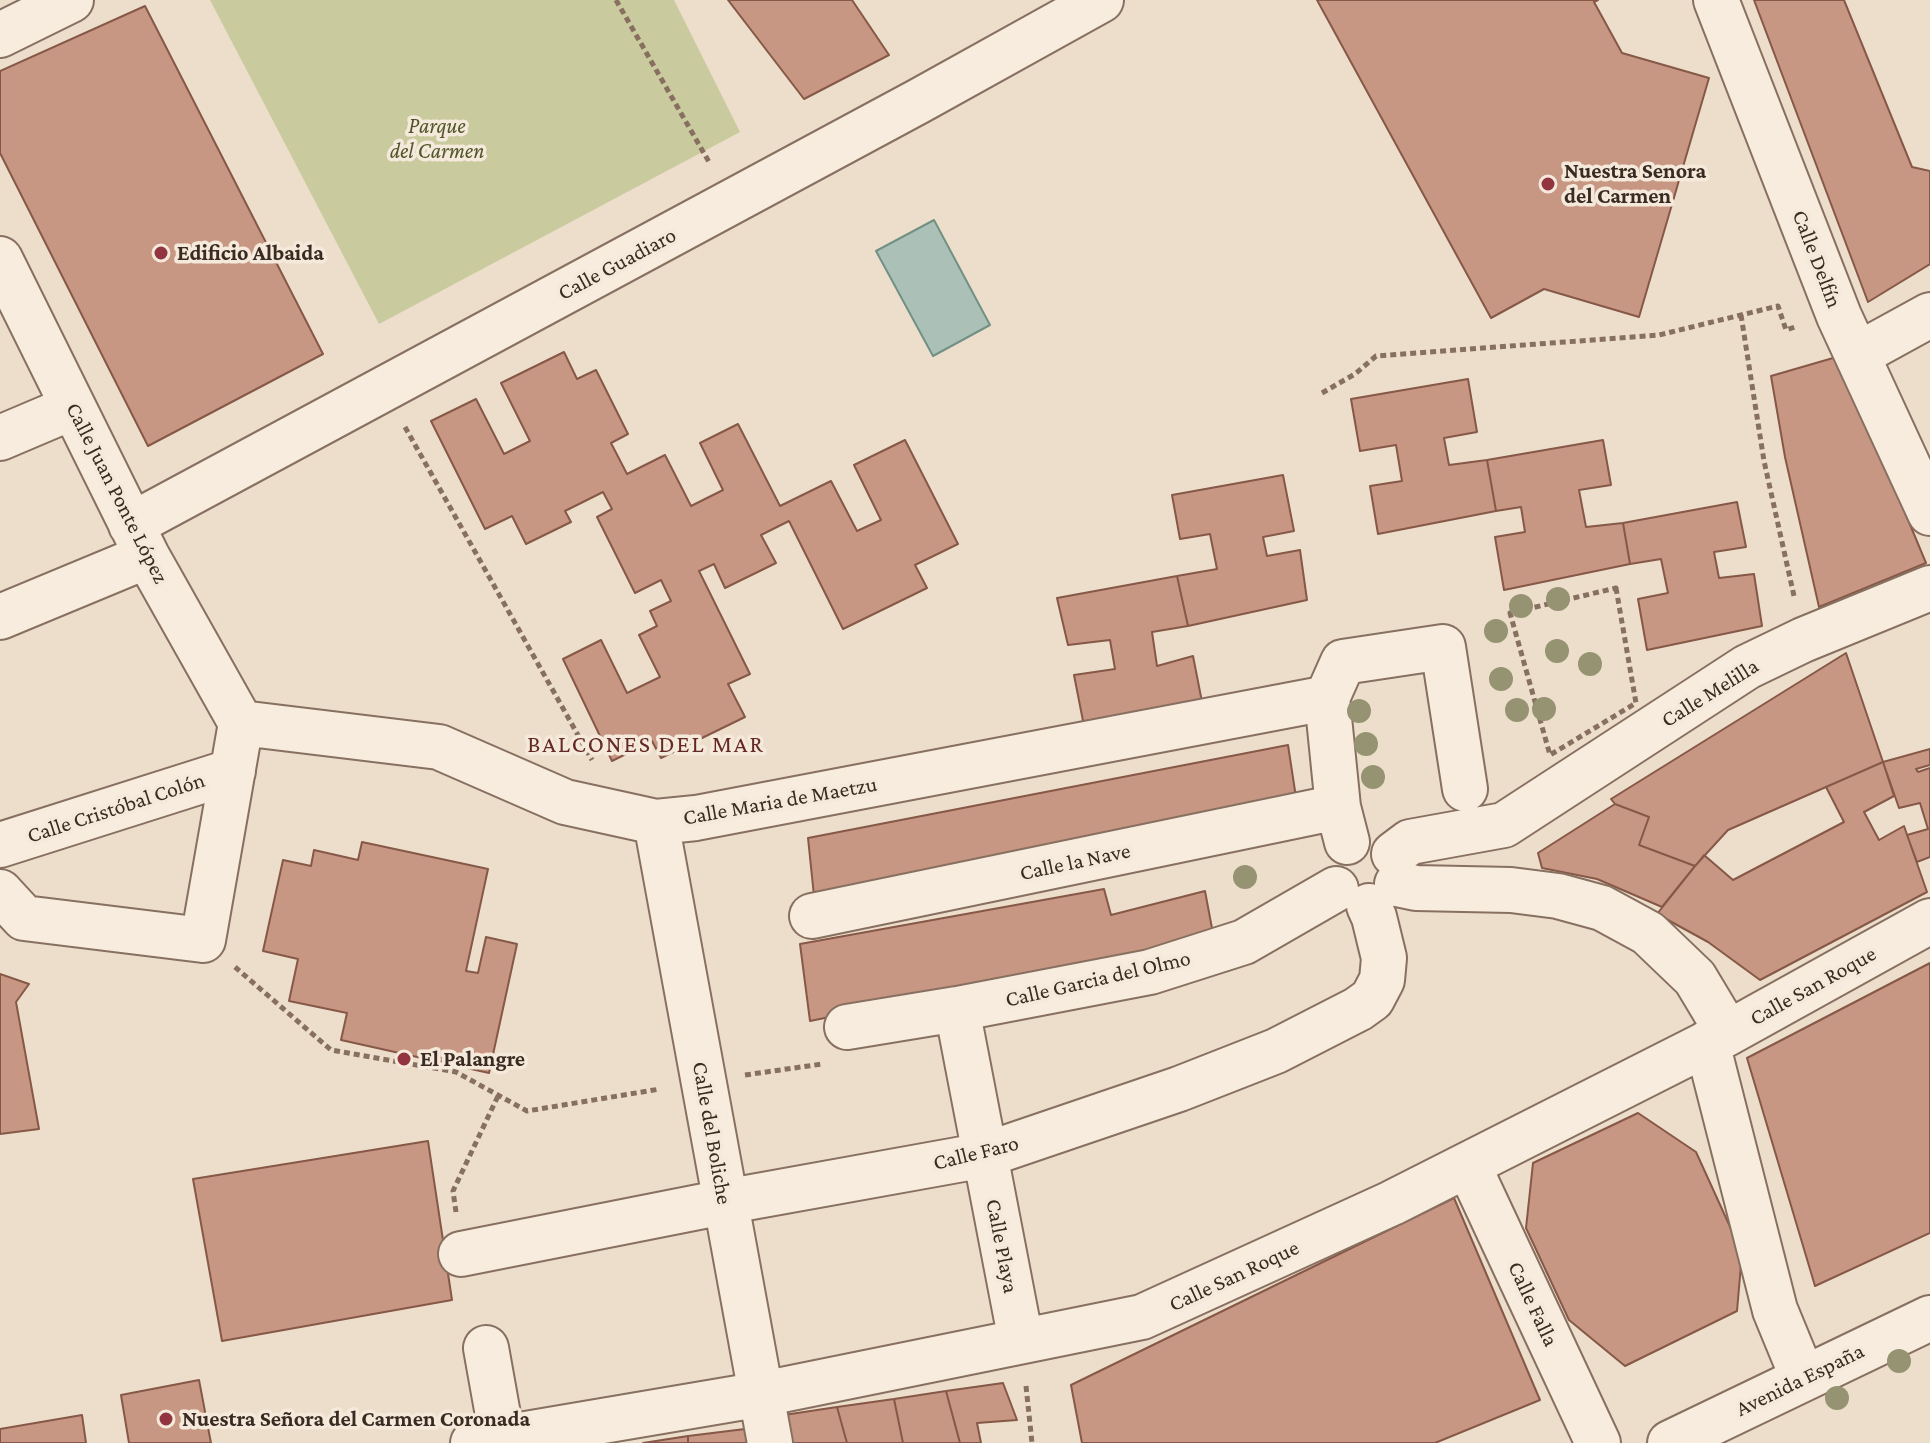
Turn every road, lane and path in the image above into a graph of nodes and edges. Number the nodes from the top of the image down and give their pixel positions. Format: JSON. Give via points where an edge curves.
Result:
{"nodes":[{"id":1,"x":71,"y":0,"type":"edge"},
{"id":2,"x":616,"y":0,"type":"edge"},
{"id":3,"x":1101,"y":0,"type":"edge"},
{"id":4,"x":1716,"y":0,"type":"edge"},
{"id":5,"x":0,"y":35,"type":"edge"},
{"id":6,"x":731,"y":202,"type":"junction"},
{"id":7,"x":0,"y":259,"type":"edge"},
{"id":8,"x":1760,"y":310,"type":"dead end"},
{"id":9,"x":1741,"y":315,"type":"junction"},
{"id":10,"x":1930,"y":315,"type":"edge"},
{"id":11,"x":1857,"y":355,"type":"junction"},
{"id":12,"x":1322,"y":393,"type":"dead end"},
{"id":13,"x":73,"y":407,"type":"junction"},
{"id":14,"x":408,"y":433,"type":"dead end"},
{"id":15,"x":0,"y":438,"type":"edge"},
{"id":16,"x":1930,"y":513,"type":"edge"},
{"id":17,"x":139,"y":541,"type":"junction"},
{"id":18,"x":1930,"y":588,"type":"edge"},
{"id":19,"x":1510,"y":613,"type":"joint"},
{"id":20,"x":0,"y":617,"type":"edge"},
{"id":21,"x":1803,"y":640,"type":"junction"},
{"id":22,"x":1335,"y":680,"type":"junction"},
{"id":23,"x":241,"y":723,"type":"junction"},
{"id":24,"x":233,"y":771,"type":"junction"},
{"id":25,"x":1465,"y":789,"type":"dead end"},
{"id":26,"x":589,"y":808,"type":"junction"},
{"id":27,"x":656,"y":822,"type":"junction"},
{"id":28,"x":1342,"y":825,"type":"junction"},
{"id":29,"x":1504,"y":825,"type":"junction"},
{"id":30,"x":0,"y":845,"type":"edge"},
{"id":31,"x":1374,"y":883,"type":"junction"},
{"id":32,"x":1511,"y":890,"type":"junction"},
{"id":33,"x":0,"y":892,"type":"edge"},
{"id":34,"x":812,"y":916,"type":"dead end"},
{"id":35,"x":1930,"y":921,"type":"edge"},
{"id":36,"x":203,"y":940,"type":"junction"},
{"id":37,"x":957,"y":1009,"type":"junction"},
{"id":38,"x":847,"y":1027,"type":"dead end"},
{"id":39,"x":1718,"y":1038,"type":"junction"},
{"id":40,"x":704,"y":1082,"type":"junction"},
{"id":41,"x":985,"y":1155,"type":"junction"},
{"id":42,"x":1468,"y":1165,"type":"junction"},
{"id":43,"x":724,"y":1202,"type":"junction"},
{"id":44,"x":461,"y":1254,"type":"dead end"},
{"id":45,"x":1930,"y":1318,"type":"edge"},
{"id":46,"x":1021,"y":1341,"type":"junction"},
{"id":47,"x":486,"y":1348,"type":"dead end"},
{"id":48,"x":1803,"y":1378,"type":"junction"},
{"id":49,"x":762,"y":1394,"type":"junction"},
{"id":50,"x":492,"y":1441,"type":"edge"},
{"id":51,"x":770,"y":1443,"type":"edge"},
{"id":52,"x":1032,"y":1443,"type":"edge"},
{"id":53,"x":1598,"y":1443,"type":"edge"},
{"id":54,"x":1670,"y":1443,"type":"edge"}],
"edges":[{"from":1,"to":5,"type":"street"},
{"from":2,"to":6,"type":"path"},
{"from":3,"to":6,"type":"street","name":"Calle Guadiaro"},
{"from":4,"to":11,"type":"street","name":"Calle Delfín"},
{"from":6,"to":17,"type":"street","name":"Calle Guadiaro"},
{"from":7,"to":13,"type":"street","name":"Calle Juan Ponte López"},
{"from":8,"to":9,"type":"path"},
{"from":9,"to":12,"type":"path","via":[[1659,335],[1376,356]]},
{"from":9,"to":21,"type":"path","via":[[1764,461]]},
{"from":10,"to":11,"type":"street"},
{"from":11,"to":16,"type":"street","name":"Calle Delfín"},
{"from":13,"to":15,"type":"street"},
{"from":13,"to":17,"type":"street","name":"Calle Juan Ponte López"},
{"from":14,"to":26,"type":"path","via":[[597,768]]},
{"from":17,"to":20,"type":"street","name":"Calle Guadiaro"},
{"from":17,"to":23,"type":"street","name":"Calle Juan Ponte López"},
{"from":18,"to":21,"type":"street","name":"Calle Melilla"},
{"from":19,"to":19,"type":"path","via":[[1550,755],[1636,703],[1616,588]]},
{"from":21,"to":29,"type":"street","name":"Calle Melilla","via":[[1747,667]]},
{"from":22,"to":25,"type":"street","name":"Calle Maria de Maetzu","via":[[1443,647]]},
{"from":22,"to":27,"type":"street","name":"Calle Maria de Maetzu","via":[[711,815]]},
{"from":22,"to":28,"type":"street"},
{"from":23,"to":24,"type":"street","name":"Calle Cristóbal Colón"},
{"from":23,"to":26,"type":"street","name":"Calle Maria de Maetzu","via":[[439,747]]},
{"from":24,"to":30,"type":"street","name":"Calle Cristóbal Colón"},
{"from":24,"to":36,"type":"street","name":"Calle Cristóbal Colón"},
{"from":26,"to":27,"type":"street","name":"Calle Maria de Maetzu"},
{"from":27,"to":40,"type":"street","name":"Calle del Boliche"},
{"from":28,"to":31,"type":"street","name":"Calle la Nave","via":[[1378,840]]},
{"from":28,"to":34,"type":"street","name":"Calle la Nave"},
{"from":29,"to":31,"type":"street","name":"Calle Melilla","via":[[1410,842]]},
{"from":29,"to":32,"type":"street","via":[[1501,842]]},
{"from":31,"to":32,"type":"street"},
{"from":31,"to":37,"type":"street","name":"Calle Garcia del Olmo","via":[[1244,942],[1150,972]]},
{"from":31,"to":41,"type":"street","name":"Calle Faro","via":[[1382,980],[1372,999],[1358,1009],[1276,1051],[1193,1084]]},
{"from":32,"to":39,"type":"street","via":[[1602,908],[1648,933],[1695,978]]},
{"from":33,"to":36,"type":"street","via":[[24,918]]},
{"from":35,"to":39,"type":"street","name":"Calle San Roque"},
{"from":36,"to":40,"type":"path","via":[[331,1050],[456,1072],[527,1111]]},
{"from":37,"to":38,"type":"street","name":"Calle Garcia del Olmo"},
{"from":37,"to":41,"type":"street","name":"Calle Playa"},
{"from":39,"to":42,"type":"street","name":"Calle San Roque"},
{"from":39,"to":48,"type":"street","via":[[1775,1310]]},
{"from":40,"to":43,"type":"street","name":"Calle del Boliche"},
{"from":41,"to":43,"type":"street","name":"Calle Faro"},
{"from":41,"to":46,"type":"street","name":"Calle Playa"},
{"from":42,"to":46,"type":"street","name":"Calle San Roque","via":[[1142,1317]]},
{"from":42,"to":53,"type":"street","name":"Calle Falla"},
{"from":43,"to":44,"type":"street","name":"Calle Faro"},
{"from":43,"to":49,"type":"street","name":"Calle del Boliche"},
{"from":45,"to":48,"type":"street","name":"Avenida España"},
{"from":46,"to":49,"type":"street","name":"Calle San Roque"},
{"from":46,"to":52,"type":"path"},
{"from":47,"to":50,"type":"street"},
{"from":48,"to":54,"type":"street","name":"Avenida España"},
{"from":49,"to":50,"type":"street","name":"Calle San Roque"},
{"from":49,"to":51,"type":"street","name":"Calle del Boliche"}]}
